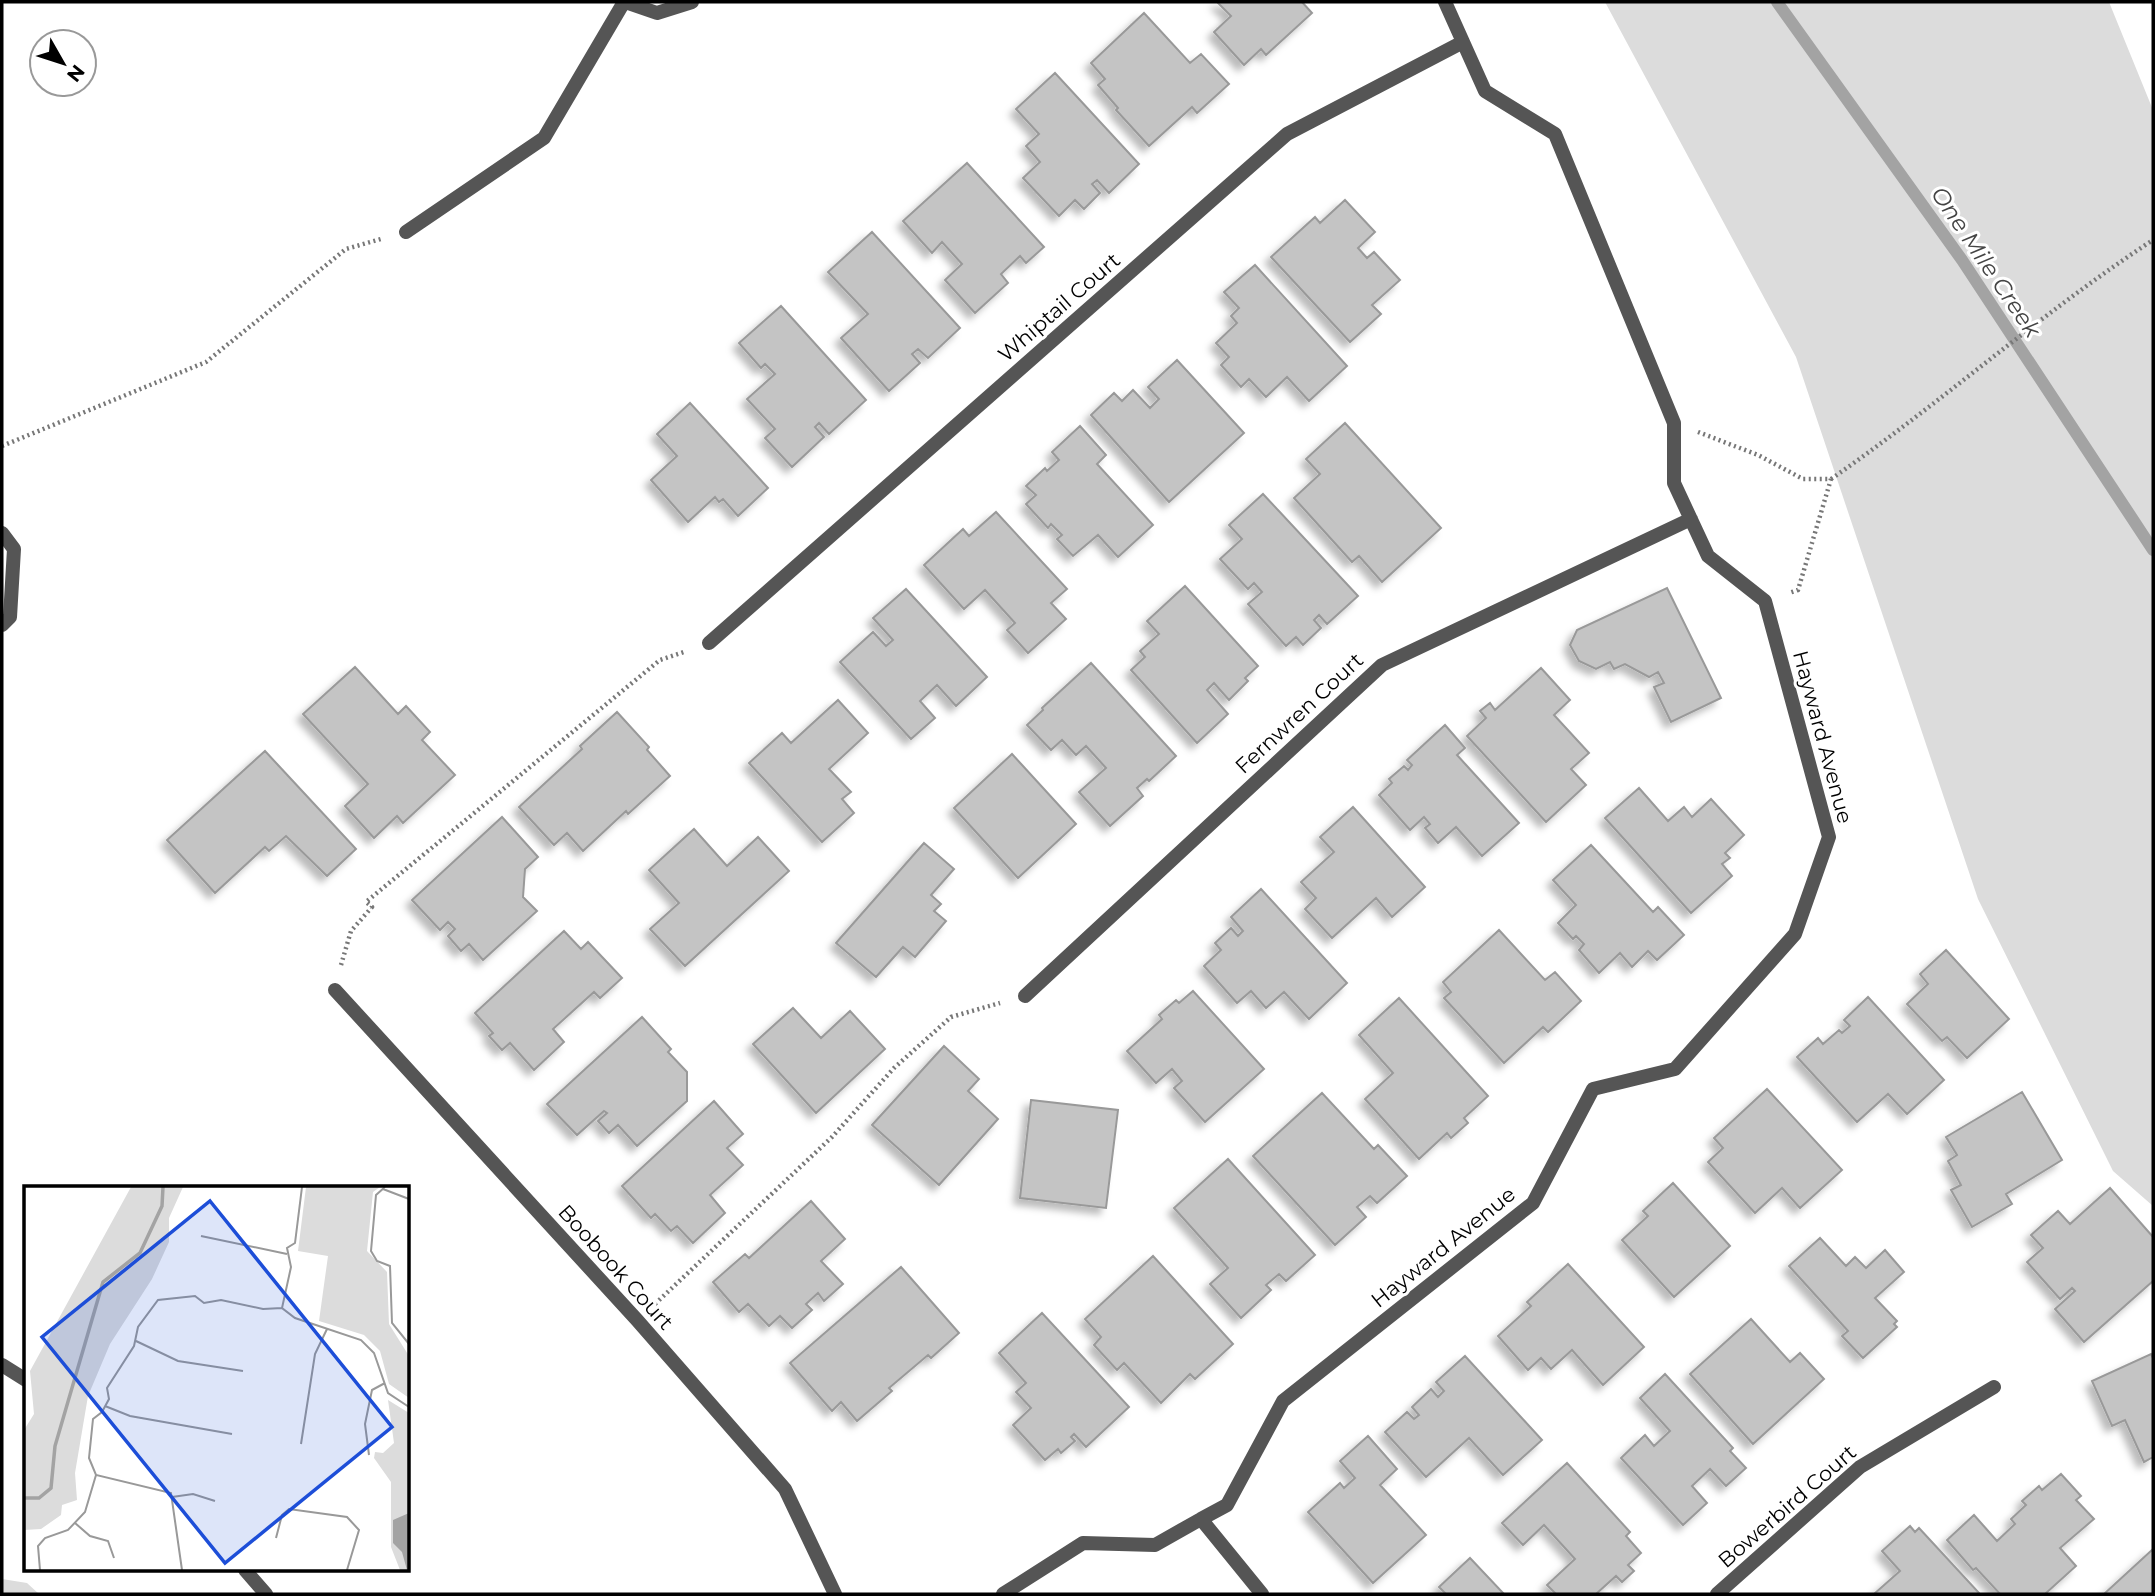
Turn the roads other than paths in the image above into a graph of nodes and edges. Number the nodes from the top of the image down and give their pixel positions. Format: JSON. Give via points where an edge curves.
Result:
{"nodes":[{"id":1,"x":625,"y":2,"type":"edge"},
{"id":2,"x":692,"y":2,"type":"edge"},
{"id":3,"x":1445,"y":2,"type":"edge"},
{"id":4,"x":1463,"y":42,"type":"junction"},
{"id":5,"x":406,"y":232,"type":"road end"},
{"id":6,"x":1691,"y":519,"type":"junction"},
{"id":7,"x":2,"y":533,"type":"edge"},
{"id":8,"x":2,"y":625,"type":"edge"},
{"id":9,"x":709,"y":643,"type":"road end"},
{"id":10,"x":335,"y":990,"type":"road end"},
{"id":11,"x":1025,"y":996,"type":"road end"},
{"id":12,"x":2,"y":1365,"type":"edge"},
{"id":13,"x":24,"y":1379,"type":"edge"},
{"id":14,"x":1994,"y":1387,"type":"dead end"},
{"id":15,"x":1202,"y":1519,"type":"junction"},
{"id":16,"x":247,"y":1572,"type":"edge"},
{"id":17,"x":266,"y":1594,"type":"edge"},
{"id":18,"x":835,"y":1594,"type":"edge"},
{"id":19,"x":1003,"y":1594,"type":"edge"},
{"id":20,"x":1262,"y":1594,"type":"edge"},
{"id":21,"x":1717,"y":1594,"type":"edge"}],
"edges":[{"from":1,"to":2,"type":"street","via":[[657,13]]},
{"from":1,"to":5,"type":"street","via":[[544,138]]},
{"from":3,"to":4,"type":"street"},
{"from":4,"to":6,"type":"street","via":[[1485,91],[1555,134],[1674,423],[1674,483]]},
{"from":4,"to":9,"type":"street","name":"Whiptail Court","via":[[1287,134]]},
{"from":6,"to":11,"type":"street","name":"Fernwren Court","via":[[1382,665]]},
{"from":6,"to":15,"type":"street","name":"Hayward Avenue","via":[[1708,555],[1765,601],[1829,837],[1795,934],[1675,1069],[1593,1089],[1533,1203],[1283,1401],[1227,1505]]},
{"from":7,"to":8,"type":"street","via":[[14,549],[9,617]]},
{"from":10,"to":18,"type":"street","name":"Boobook Court","via":[[785,1489]]},
{"from":12,"to":13,"type":"street"},
{"from":14,"to":21,"type":"street","name":"Bowerbird Court","via":[[1860,1467]]},
{"from":15,"to":19,"type":"street","name":"Hayward Avenue","via":[[1155,1545],[1083,1543]]},
{"from":15,"to":20,"type":"street"},
{"from":16,"to":17,"type":"street"}]}
